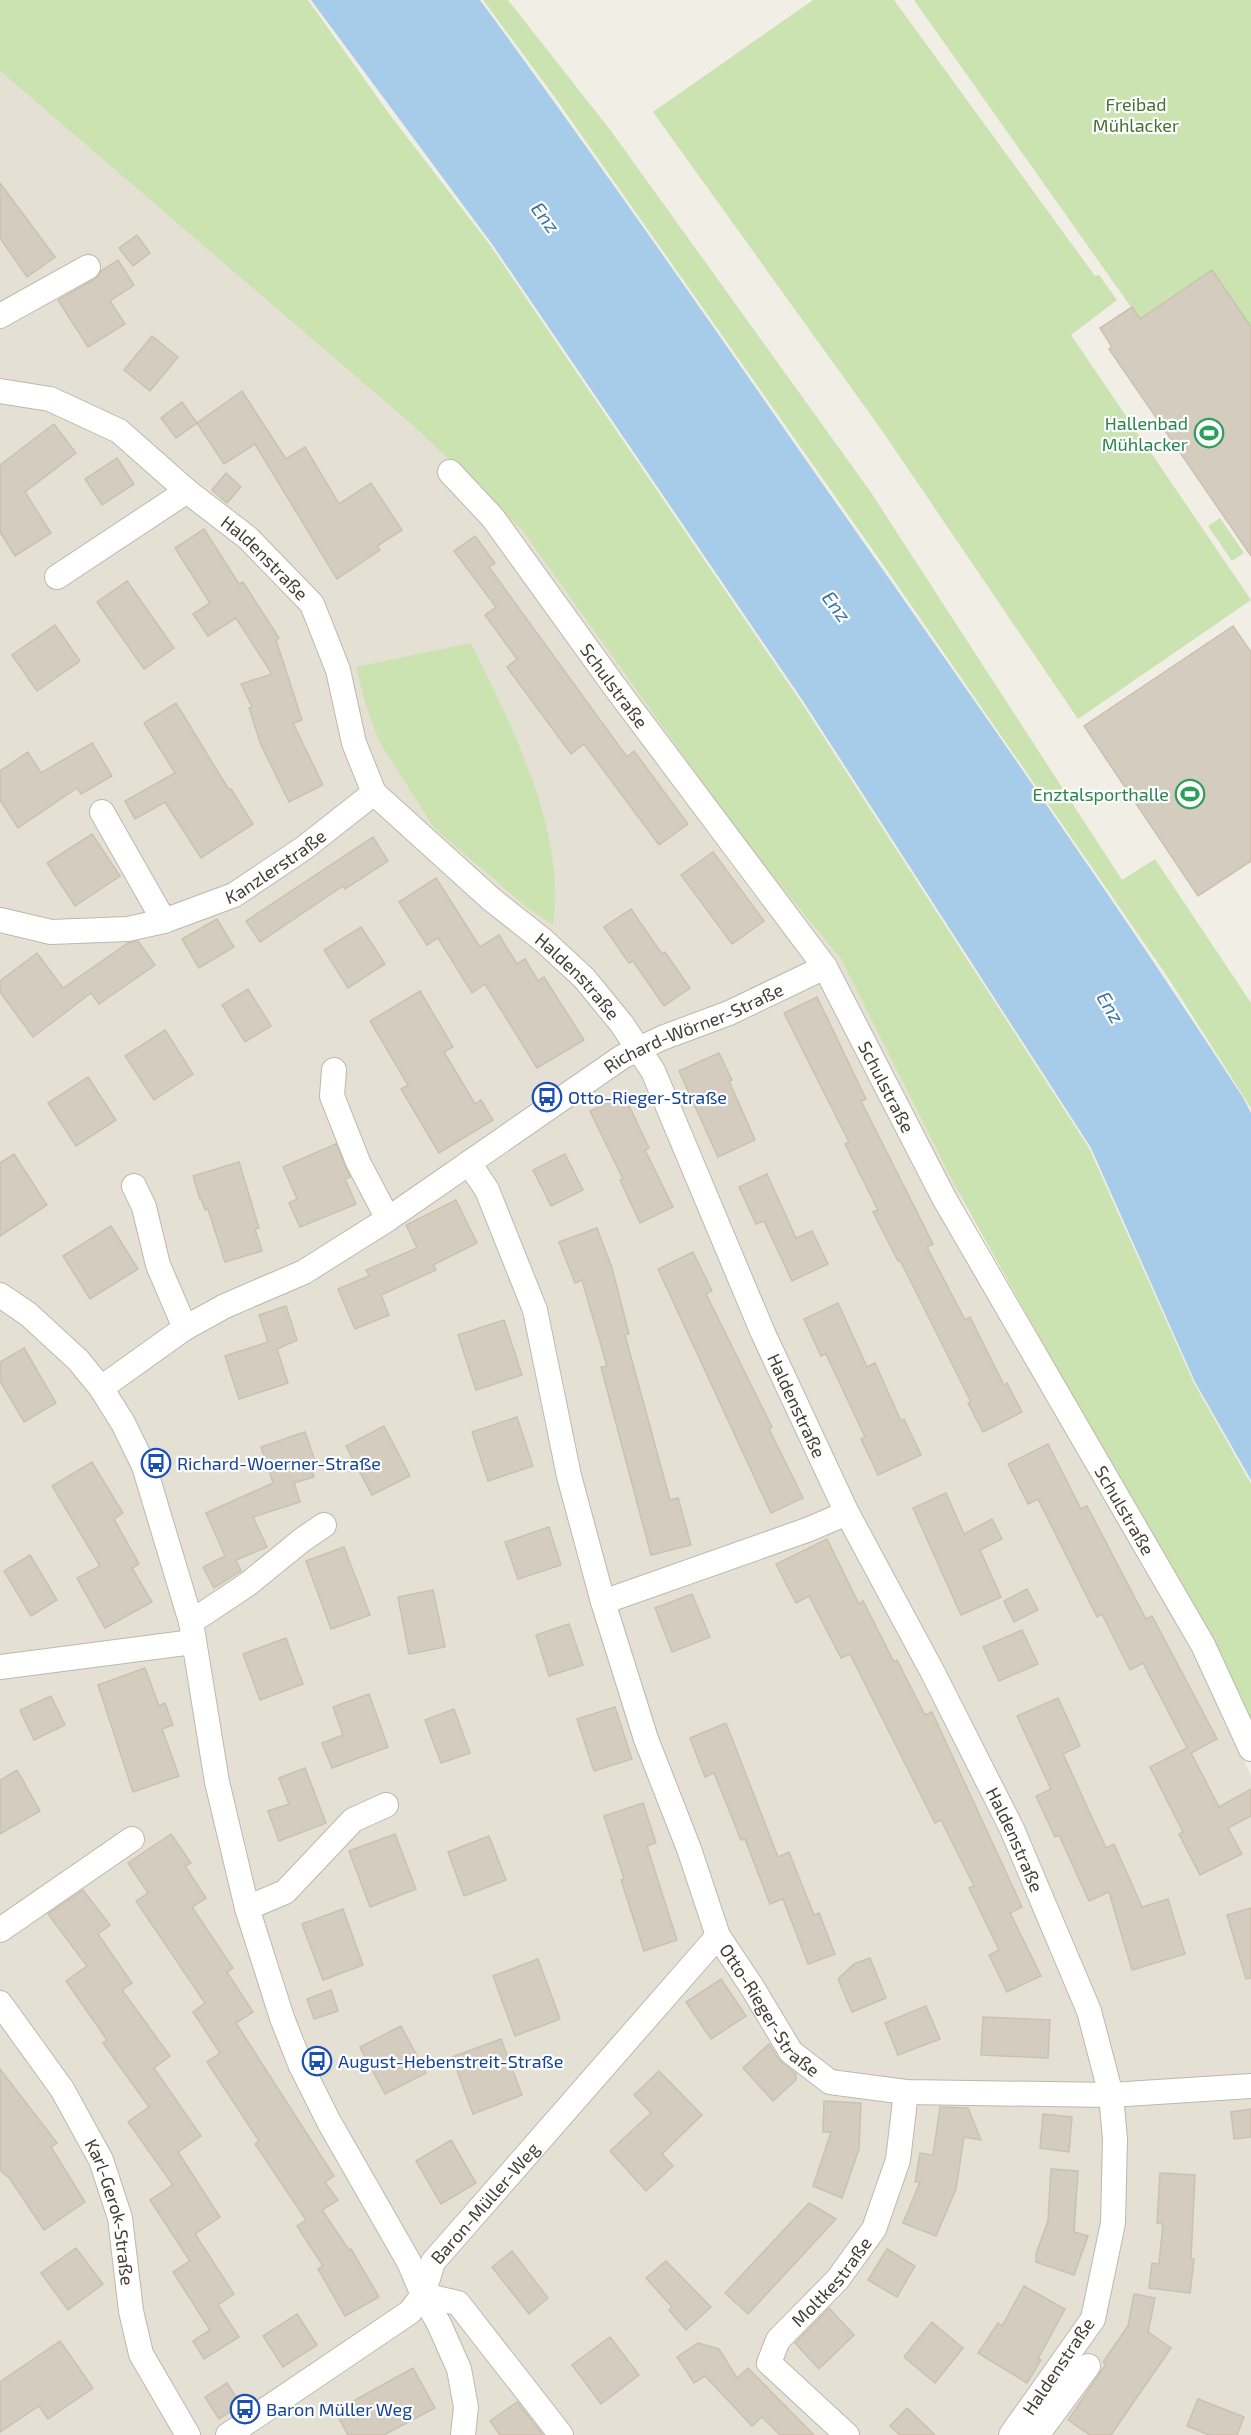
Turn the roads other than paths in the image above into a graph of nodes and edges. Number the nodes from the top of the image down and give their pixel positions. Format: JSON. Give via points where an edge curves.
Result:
{"nodes":[{"id":1,"x":88,"y":267,"type":"dead end"},
{"id":2,"x":0,"y":316,"type":"edge"},
{"id":3,"x":0,"y":391,"type":"edge"},
{"id":4,"x":450,"y":472,"type":"dead end"},
{"id":5,"x":188,"y":491,"type":"junction"},
{"id":6,"x":57,"y":577,"type":"dead end"},
{"id":7,"x":374,"y":793,"type":"junction"},
{"id":8,"x":102,"y":812,"type":"dead end"},
{"id":9,"x":0,"y":920,"type":"edge"},
{"id":10,"x":164,"y":921,"type":"junction"},
{"id":11,"x":825,"y":967,"type":"junction"},
{"id":12,"x":639,"y":1048,"type":"junction"},
{"id":13,"x":333,"y":1070,"type":"dead end"},
{"id":14,"x":469,"y":1163,"type":"junction"},
{"id":15,"x":134,"y":1186,"type":"dead end"},
{"id":16,"x":388,"y":1219,"type":"junction"},
{"id":17,"x":0,"y":1295,"type":"edge"},
{"id":18,"x":185,"y":1328,"type":"junction"},
{"id":19,"x":101,"y":1388,"type":"junction"},
{"id":20,"x":847,"y":1513,"type":"junction"},
{"id":21,"x":324,"y":1525,"type":"dead end"},
{"id":22,"x":603,"y":1602,"type":"junction"},
{"id":23,"x":192,"y":1632,"type":"junction"},
{"id":24,"x":0,"y":1667,"type":"edge"},
{"id":25,"x":1251,"y":1749,"type":"edge"},
{"id":26,"x":386,"y":1804,"type":"dead end"},
{"id":27,"x":132,"y":1839,"type":"dead end"},
{"id":28,"x":247,"y":1908,"type":"junction"},
{"id":29,"x":0,"y":1930,"type":"edge"},
{"id":30,"x":718,"y":1936,"type":"junction"},
{"id":31,"x":0,"y":2002,"type":"edge"},
{"id":32,"x":1251,"y":2086,"type":"edge"},
{"id":33,"x":906,"y":2092,"type":"junction"},
{"id":34,"x":1111,"y":2095,"type":"junction"},
{"id":35,"x":423,"y":2295,"type":"junction"},
{"id":36,"x":1088,"y":2366,"type":"dead end"},
{"id":37,"x":188,"y":2435,"type":"edge"},
{"id":38,"x":228,"y":2435,"type":"edge"},
{"id":39,"x":463,"y":2435,"type":"edge"},
{"id":40,"x":561,"y":2435,"type":"edge"},
{"id":41,"x":847,"y":2435,"type":"edge"},
{"id":42,"x":1011,"y":2435,"type":"edge"},
{"id":43,"x":1037,"y":2435,"type":"edge"}],
"edges":[{"from":1,"to":2,"type":"street"},
{"from":3,"to":5,"type":"street","name":"Haldenstraße","via":[[50,399],[119,431]]},
{"from":4,"to":11,"type":"street","name":"Schulstraße","via":[[493,518]]},
{"from":5,"to":6,"type":"street"},
{"from":5,"to":7,"type":"street","name":"Haldenstraße","via":[[248,538],[312,604],[338,670],[354,742]]},
{"from":7,"to":10,"type":"street","name":"Kanzlerstraße","via":[[304,848],[234,895]]},
{"from":7,"to":12,"type":"street","name":"Haldenstraße","via":[[584,978]]},
{"from":8,"to":10,"type":"street"},
{"from":9,"to":10,"type":"street","name":"Kanzlerstraße","via":[[51,932],[128,929]]},
{"from":11,"to":12,"type":"street","name":"Richard-Wörner-Straße","via":[[729,1013]]},
{"from":11,"to":25,"type":"street","name":"Schulstraße","via":[[945,1198],[1203,1645]]},
{"from":12,"to":14,"type":"street","name":"Richard-Wörner-Straße"},
{"from":12,"to":20,"type":"street","name":"Haldenstraße","via":[[653,1071],[763,1333]]},
{"from":13,"to":16,"type":"street","via":[[332,1096],[358,1162]]},
{"from":14,"to":16,"type":"street","name":"Richard-Wörner-Straße"},
{"from":14,"to":22,"type":"street","name":"Otto-Rieger-Straße","via":[[487,1190],[535,1310],[569,1476]]},
{"from":15,"to":18,"type":"street","via":[[144,1207],[158,1265]]},
{"from":16,"to":18,"type":"street","name":"Richard-Wörner-Straße","via":[[304,1272]]},
{"from":17,"to":19,"type":"street","via":[[28,1314],[78,1360]]},
{"from":18,"to":19,"type":"street","name":"Richard-Wörner-Straße"},
{"from":19,"to":23,"type":"street","via":[[144,1466]]},
{"from":20,"to":22,"type":"street"},
{"from":20,"to":34,"type":"street","name":"Haldenstraße","via":[[1012,1829],[1089,2011]]},
{"from":21,"to":23,"type":"street"},
{"from":22,"to":30,"type":"street","name":"Otto-Rieger-Straße","via":[[646,1739]]},
{"from":23,"to":24,"type":"street"},
{"from":23,"to":28,"type":"street","via":[[217,1782]]},
{"from":26,"to":28,"type":"street","via":[[353,1820],[285,1892]]},
{"from":27,"to":29,"type":"street"},
{"from":28,"to":35,"type":"street","via":[[282,2018],[302,2066],[329,2122],[409,2262]]},
{"from":30,"to":33,"type":"street","name":"Otto-Rieger-Straße","via":[[791,2052],[830,2082]]},
{"from":30,"to":35,"type":"street","name":"Baron-Müller-Weg","via":[[433,2262]]},
{"from":31,"to":37,"type":"street","name":"Karl-Gerok-Straße","via":[[62,2090],[101,2160],[120,2218],[131,2311],[141,2354]]},
{"from":32,"to":34,"type":"street","name":"Otto-Rieger-Straße"},
{"from":33,"to":34,"type":"street","name":"Otto-Rieger-Straße"},
{"from":33,"to":41,"type":"street","name":"Moltkestraße","via":[[898,2160],[874,2229],[838,2279],[778,2340],[769,2363]]},
{"from":34,"to":42,"type":"street","name":"Haldenstraße","via":[[1115,2139],[1113,2223],[1093,2319]]},
{"from":35,"to":38,"type":"street","name":"Baron-Müller-Weg","via":[[410,2312]]},
{"from":35,"to":39,"type":"street","via":[[459,2369],[466,2407]]},
{"from":35,"to":40,"type":"street","via":[[458,2303]]},
{"from":36,"to":43,"type":"street","name":"Haldenstraße"}]}
